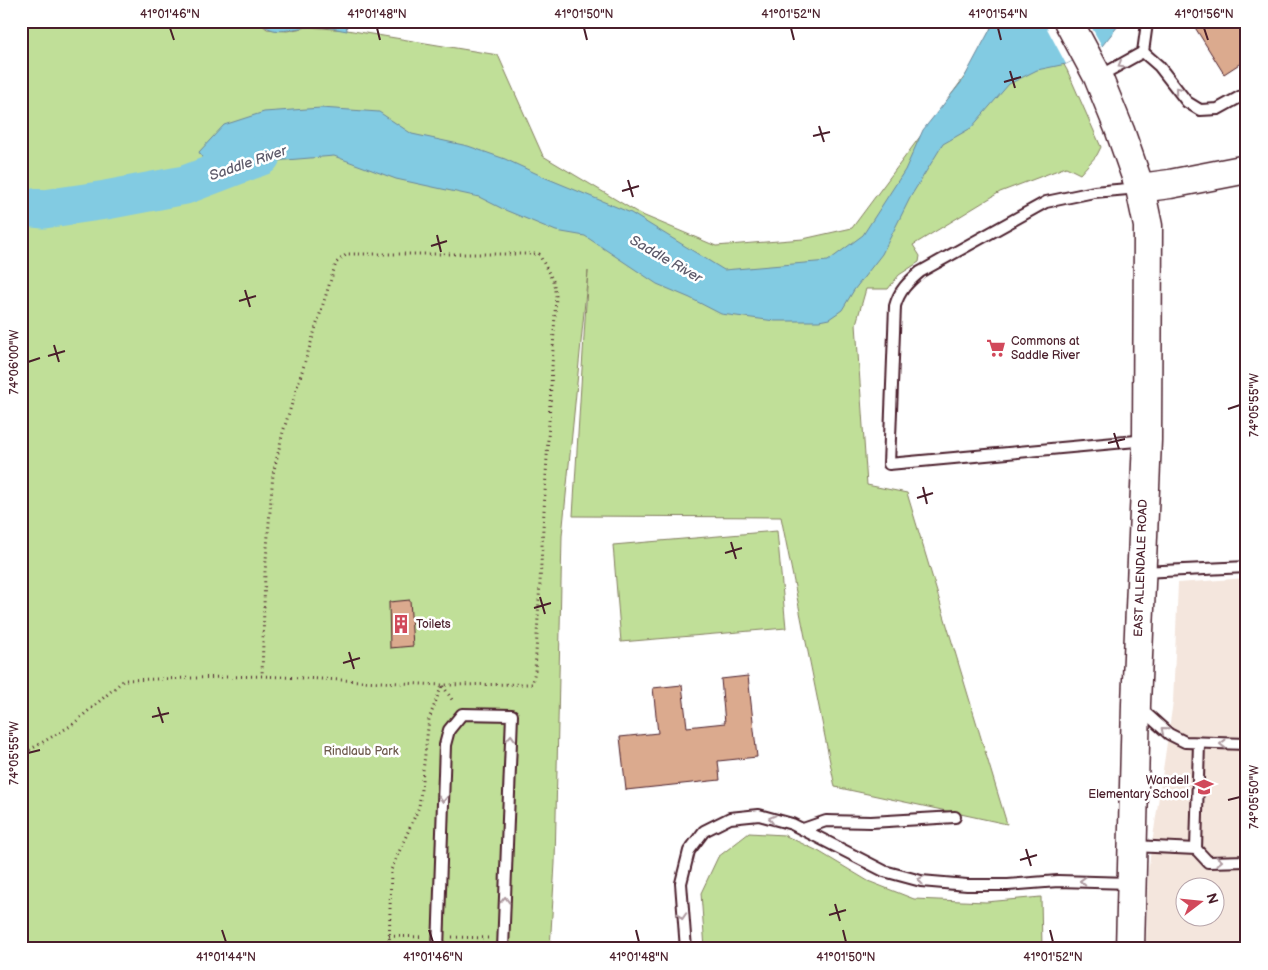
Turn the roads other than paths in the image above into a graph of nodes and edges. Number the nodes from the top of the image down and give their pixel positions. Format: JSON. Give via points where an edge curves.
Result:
{"nodes":[{"id":1,"x":1068,"y":21,"type":"edge"},
{"id":2,"x":1149,"y":21,"type":"edge"},
{"id":3,"x":1143,"y":52,"type":"junction"},
{"id":4,"x":1093,"y":67,"type":"junction"},
{"id":5,"x":1247,"y":93,"type":"edge"},
{"id":6,"x":1247,"y":169,"type":"edge"},
{"id":7,"x":1140,"y":188,"type":"junction"},
{"id":8,"x":1147,"y":440,"type":"junction"},
{"id":9,"x":1247,"y":568,"type":"edge"},
{"id":10,"x":1141,"y":572,"type":"junction"},
{"id":11,"x":1136,"y":704,"type":"junction"},
{"id":12,"x":1198,"y":743,"type":"junction"},
{"id":13,"x":1247,"y":744,"type":"edge"},
{"id":14,"x":955,"y":817,"type":"dead end"},
{"id":15,"x":803,"y":829,"type":"junction"},
{"id":16,"x":1133,"y":846,"type":"junction"},
{"id":17,"x":1196,"y":849,"type":"junction"},
{"id":18,"x":1247,"y":861,"type":"edge"},
{"id":19,"x":1132,"y":883,"type":"junction"},
{"id":20,"x":438,"y":949,"type":"edge"},
{"id":21,"x":503,"y":949,"type":"edge"},
{"id":22,"x":686,"y":949,"type":"edge"},
{"id":23,"x":1130,"y":949,"type":"edge"}],
"edges":[{"from":1,"to":4,"type":"main road","name":"EAST ALLENDALE ROAD"},
{"from":2,"to":3,"type":"lane"},
{"from":3,"to":4,"type":"lane","one_way":true},
{"from":5,"to":3,"type":"lane","one_way":true,"via":[[1218,109],[1200,110],[1186,102],[1159,66]]},
{"from":4,"to":7,"type":"main road","name":"EAST ALLENDALE ROAD"},
{"from":6,"to":7,"type":"main road"},
{"from":7,"to":8,"type":"main road","name":"EAST ALLENDALE ROAD","via":[[1149,242]]},
{"from":7,"to":8,"type":"lane","via":[[1101,191],[1046,202],[920,272],[902,289],[896,306],[889,464]]},
{"from":8,"to":10,"type":"main road","name":"EAST ALLENDALE ROAD"},
{"from":9,"to":10,"type":"lane"},
{"from":10,"to":11,"type":"main road","name":"EAST ALLENDALE ROAD"},
{"from":12,"to":11,"type":"lane","one_way":true,"via":[[1174,737]]},
{"from":11,"to":16,"type":"main road","name":"EAST ALLENDALE ROAD"},
{"from":13,"to":12,"type":"lane","one_way":true},
{"from":12,"to":17,"type":"lane"},
{"from":14,"to":15,"type":"lane","via":[[826,821]]},
{"from":19,"to":15,"type":"lane","one_way":true,"via":[[1058,880],[975,885],[921,881],[884,870]]},
{"from":15,"to":22,"type":"lane","one_way":true,"via":[[759,816],[730,818],[704,831],[689,850],[681,883]]},
{"from":16,"to":17,"type":"lane"},
{"from":16,"to":19,"type":"main road","name":"EAST ALLENDALE ROAD"},
{"from":17,"to":18,"type":"lane","one_way":true,"via":[[1208,862]]},
{"from":19,"to":23,"type":"main road","name":"EAST ALLENDALE ROAD"},
{"from":21,"to":20,"type":"lane","one_way":true,"via":[[512,715],[462,714],[449,730],[445,745]]}]}
